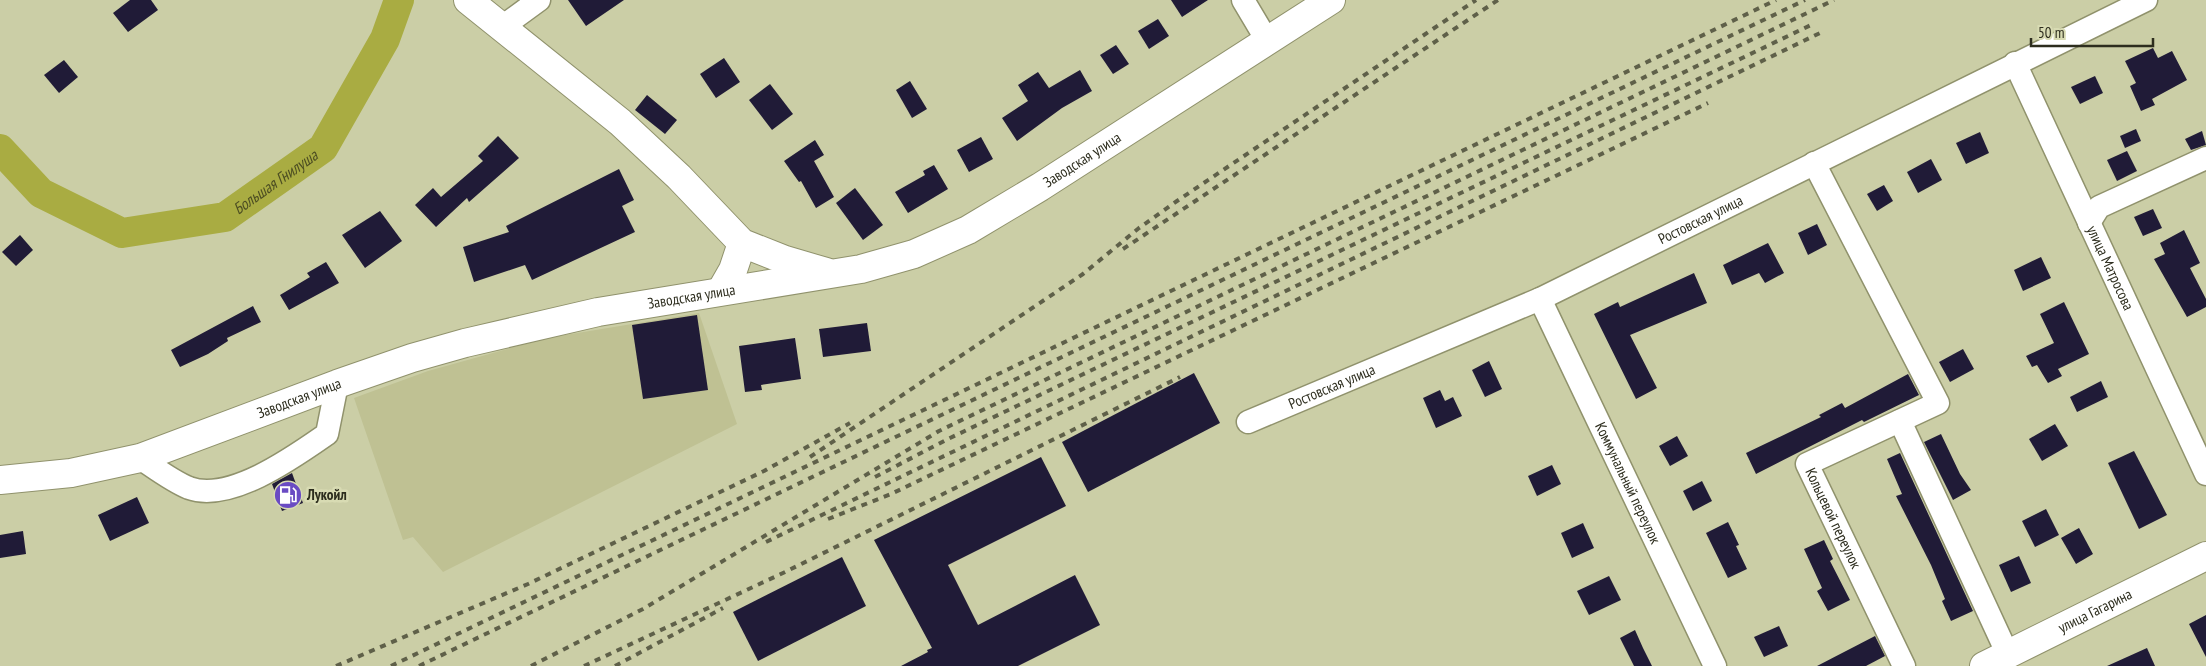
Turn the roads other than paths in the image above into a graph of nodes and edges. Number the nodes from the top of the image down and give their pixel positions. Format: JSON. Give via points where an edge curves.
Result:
{"nodes":[{"id":1,"x":468,"y":0,"type":"edge"},
{"id":2,"x":539,"y":0,"type":"edge"},
{"id":3,"x":1243,"y":0,"type":"edge"},
{"id":4,"x":1332,"y":0,"type":"edge"},
{"id":5,"x":2146,"y":0,"type":"edge"},
{"id":6,"x":502,"y":27,"type":"junction"},
{"id":7,"x":1268,"y":42,"type":"junction"},
{"id":8,"x":2015,"y":63,"type":"junction"},
{"id":9,"x":2206,"y":158,"type":"edge"},
{"id":10,"x":1814,"y":163,"type":"junction"},
{"id":11,"x":2089,"y":223,"type":"junction"},
{"id":12,"x":742,"y":243,"type":"junction"},
{"id":13,"x":832,"y":273,"type":"junction"},
{"id":14,"x":721,"y":291,"type":"junction"},
{"id":15,"x":1540,"y":299,"type":"junction"},
{"id":16,"x":337,"y":384,"type":"junction"},
{"id":17,"x":1900,"y":420,"type":"junction"},
{"id":18,"x":1248,"y":422,"type":"dead end"},
{"id":19,"x":140,"y":458,"type":"junction"},
{"id":20,"x":2206,"y":474,"type":"edge"},
{"id":21,"x":0,"y":480,"type":"edge"},
{"id":22,"x":2206,"y":556,"type":"edge"},
{"id":23,"x":1996,"y":660,"type":"edge"},
{"id":24,"x":1715,"y":666,"type":"edge"},
{"id":25,"x":1904,"y":666,"type":"edge"}],
"edges":[{"from":1,"to":6,"type":"main road"},
{"from":2,"to":6,"type":"street"},
{"from":3,"to":7,"type":"street"},
{"from":4,"to":7,"type":"main road","name":"Заводская улица"},
{"from":5,"to":8,"type":"street","name":"Ростовская улица"},
{"from":6,"to":12,"type":"main road","via":[[647,146]]},
{"from":7,"to":13,"type":"main road","name":"Заводская улица","via":[[968,230],[914,254],[861,269]]},
{"from":8,"to":10,"type":"street","name":"Ростовская улица"},
{"from":8,"to":11,"type":"street","name":"улица Матросова"},
{"from":9,"to":11,"type":"street","via":[[2099,207]]},
{"from":10,"to":15,"type":"street","name":"Ростовская улица"},
{"from":10,"to":17,"type":"street","name":"Кольцевой переулок","via":[[1938,403]]},
{"from":11,"to":20,"type":"street","name":"улица Матросова"},
{"from":12,"to":13,"type":"main road","via":[[806,268]]},
{"from":12,"to":14,"type":"main road","via":[[733,270]]},
{"from":13,"to":14,"type":"main road","name":"Заводская улица"},
{"from":14,"to":16,"type":"main road","name":"Заводская улица","via":[[598,312],[465,343]]},
{"from":15,"to":18,"type":"street","name":"Ростовская улица"},
{"from":15,"to":24,"type":"street","name":"Коммунальный переулок"},
{"from":16,"to":19,"type":"main road","name":"Заводская улица"},
{"from":16,"to":19,"type":"street","via":[[327,434],[279,467],[219,491],[190,488]]},
{"from":17,"to":23,"type":"street"},
{"from":17,"to":25,"type":"street","name":"Кольцевой переулок","via":[[1806,464]]},
{"from":19,"to":21,"type":"main road","name":"Заводская улица","via":[[71,473]]},
{"from":22,"to":23,"type":"main road","name":"улица Гагарина"}]}
